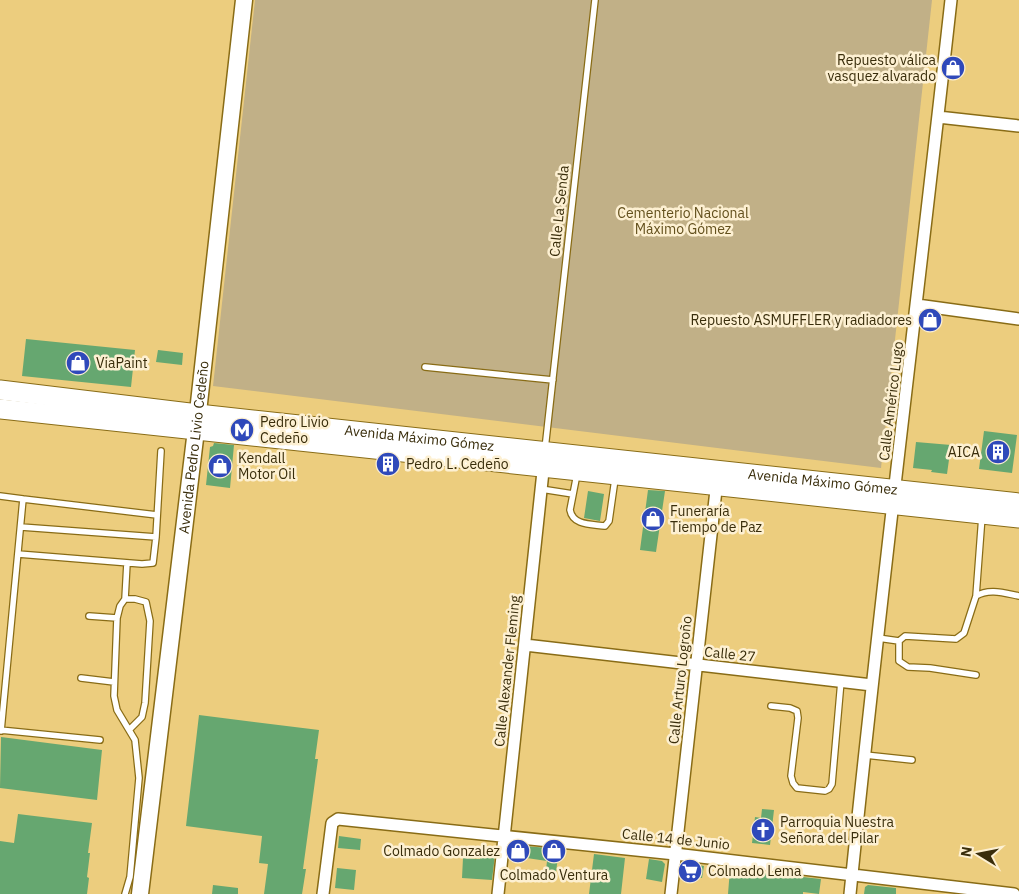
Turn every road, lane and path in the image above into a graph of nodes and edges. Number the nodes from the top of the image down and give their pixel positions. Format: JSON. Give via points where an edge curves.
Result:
{"nodes":[{"id":1,"x":244,"y":0,"type":"edge"},
{"id":2,"x":595,"y":0,"type":"edge"},
{"id":3,"x":951,"y":0,"type":"edge"},
{"id":4,"x":938,"y":117,"type":"junction"},
{"id":5,"x":1019,"y":126,"type":"edge"},
{"id":6,"x":917,"y":306,"type":"junction"},
{"id":7,"x":1019,"y":319,"type":"edge"},
{"id":8,"x":425,"y":367,"type":"dead end"},
{"id":9,"x":553,"y":380,"type":"junction"},
{"id":10,"x":0,"y":390,"type":"edge"},
{"id":11,"x":0,"y":409,"type":"edge"},
{"id":12,"x":197,"y":422,"type":"junction"},
{"id":13,"x":161,"y":451,"type":"dead end"},
{"id":14,"x":544,"y":458,"type":"junction"},
{"id":15,"x":578,"y":470,"type":"junction"},
{"id":16,"x":616,"y":474,"type":"junction"},
{"id":17,"x":718,"y":477,"type":"junction"},
{"id":18,"x":541,"y":489,"type":"junction"},
{"id":19,"x":574,"y":494,"type":"junction"},
{"id":20,"x":0,"y":496,"type":"edge"},
{"id":21,"x":894,"y":497,"type":"junction"},
{"id":22,"x":23,"y":499,"type":"junction"},
{"id":23,"x":1019,"y":503,"type":"edge"},
{"id":24,"x":982,"y":514,"type":"junction"},
{"id":25,"x":157,"y":515,"type":"junction"},
{"id":26,"x":1019,"y":518,"type":"edge"},
{"id":27,"x":21,"y":527,"type":"junction"},
{"id":28,"x":156,"y":537,"type":"junction"},
{"id":29,"x":18,"y":554,"type":"junction"},
{"id":30,"x":127,"y":563,"type":"junction"},
{"id":31,"x":976,"y":596,"type":"junction"},
{"id":32,"x":1019,"y":596,"type":"edge"},
{"id":33,"x":125,"y":599,"type":"junction"},
{"id":34,"x":89,"y":616,"type":"dead end"},
{"id":35,"x":118,"y":618,"type":"junction"},
{"id":36,"x":878,"y":638,"type":"junction"},
{"id":37,"x":899,"y":641,"type":"junction"},
{"id":38,"x":524,"y":645,"type":"junction"},
{"id":39,"x":697,"y":666,"type":"junction"},
{"id":40,"x":976,"y":675,"type":"dead end"},
{"id":41,"x":81,"y":678,"type":"dead end"},
{"id":42,"x":841,"y":681,"type":"junction"},
{"id":43,"x":114,"y":682,"type":"junction"},
{"id":44,"x":872,"y":685,"type":"junction"},
{"id":45,"x":771,"y":706,"type":"dead end"},
{"id":46,"x":130,"y":729,"type":"junction"},
{"id":47,"x":1,"y":730,"type":"edge"},
{"id":48,"x":100,"y":740,"type":"dead end"},
{"id":49,"x":865,"y":756,"type":"junction"},
{"id":50,"x":912,"y":760,"type":"dead end"},
{"id":51,"x":504,"y":836,"type":"junction"},
{"id":52,"x":675,"y":854,"type":"junction"},
{"id":53,"x":852,"y":875,"type":"junction"},
{"id":54,"x":124,"y":894,"type":"edge"},
{"id":55,"x":140,"y":894,"type":"edge"},
{"id":56,"x":323,"y":894,"type":"edge"},
{"id":57,"x":498,"y":894,"type":"edge"},
{"id":58,"x":671,"y":894,"type":"edge"},
{"id":59,"x":850,"y":894,"type":"edge"},
{"id":60,"x":1014,"y":894,"type":"edge"}],
"edges":[{"from":1,"to":12,"type":"main road","name":"Avenida Pedro Livio Cedeño"},
{"from":2,"to":9,"type":"lane","name":"Calle La Senda"},
{"from":3,"to":4,"type":"street","name":"Calle Américo Lugo"},
{"from":4,"to":5,"type":"street"},
{"from":4,"to":6,"type":"street","name":"Calle Américo Lugo"},
{"from":6,"to":7,"type":"street"},
{"from":6,"to":21,"type":"street","name":"Calle Américo Lugo"},
{"from":8,"to":9,"type":"lane"},
{"from":9,"to":14,"type":"lane","name":"Calle La Senda"},
{"from":10,"to":12,"type":"main road","name":"Avenida Máximo Gómez"},
{"from":11,"to":12,"type":"main road","name":"Avenida Máximo Gómez"},
{"from":12,"to":14,"type":"main road","name":"Avenida Máximo Gómez"},
{"from":12,"to":55,"type":"main road","name":"Avenida Pedro Livio Cedeño"},
{"from":13,"to":25,"type":"lane"},
{"from":14,"to":15,"type":"main road","name":"Avenida Máximo Gómez"},
{"from":14,"to":17,"type":"main road","name":"Avenida Máximo Gómez"},
{"from":14,"to":18,"type":"street","name":"Calle Alexander Fleming"},
{"from":15,"to":16,"type":"main road","name":"Avenida Máximo Gómez"},
{"from":15,"to":19,"type":"lane"},
{"from":16,"to":17,"type":"main road","name":"Avenida Máximo Gómez"},
{"from":16,"to":19,"type":"lane","via":[[607,525],[574,519],[570,510]]},
{"from":17,"to":21,"type":"main road","name":"Avenida Máximo Gómez"},
{"from":17,"to":39,"type":"street","name":"Calle Arturo Logroño"},
{"from":18,"to":19,"type":"lane"},
{"from":18,"to":38,"type":"street","name":"Calle Alexander Fleming"},
{"from":20,"to":22,"type":"lane"},
{"from":21,"to":23,"type":"main road","name":"Avenida Máximo Gómez"},
{"from":21,"to":24,"type":"main road","name":"Avenida Máximo Gómez"},
{"from":21,"to":36,"type":"street","name":"Calle Américo Lugo"},
{"from":22,"to":25,"type":"lane"},
{"from":22,"to":27,"type":"lane"},
{"from":24,"to":26,"type":"main road","name":"Avenida Máximo Gómez"},
{"from":24,"to":31,"type":"lane"},
{"from":25,"to":28,"type":"lane"},
{"from":27,"to":28,"type":"lane"},
{"from":27,"to":29,"type":"lane"},
{"from":28,"to":30,"type":"lane","via":[[153,563]]},
{"from":29,"to":30,"type":"lane"},
{"from":29,"to":47,"type":"lane"},
{"from":30,"to":33,"type":"lane"},
{"from":31,"to":32,"type":"lane","via":[[993,591]]},
{"from":31,"to":37,"type":"lane","via":[[964,634],[956,639],[904,636]]},
{"from":33,"to":35,"type":"lane"},
{"from":33,"to":46,"type":"lane","via":[[146,602],[150,621],[145,703],[142,717]]},
{"from":34,"to":35,"type":"lane"},
{"from":35,"to":43,"type":"lane"},
{"from":36,"to":37,"type":"lane"},
{"from":36,"to":44,"type":"street","name":"Calle Américo Lugo"},
{"from":37,"to":40,"type":"lane","via":[[899,661],[908,667]]},
{"from":38,"to":39,"type":"street","name":"Calle 27"},
{"from":38,"to":51,"type":"street","name":"Calle Alexander Fleming"},
{"from":39,"to":42,"type":"street","name":"Calle 27"},
{"from":39,"to":52,"type":"street","name":"Calle Arturo Logroño"},
{"from":41,"to":43,"type":"lane"},
{"from":42,"to":44,"type":"street","name":"Calle 27"},
{"from":42,"to":45,"type":"lane","via":[[832,784],[825,791],[797,788],[793,783],[797,711]]},
{"from":43,"to":46,"type":"lane","via":[[117,710]]},
{"from":44,"to":49,"type":"street","name":"Calle Américo Lugo"},
{"from":46,"to":54,"type":"lane","via":[[135,740],[139,778],[130,877]]},
{"from":47,"to":48,"type":"lane"},
{"from":49,"to":50,"type":"lane"},
{"from":49,"to":53,"type":"street","name":"Calle Américo Lugo"},
{"from":51,"to":52,"type":"street","name":"Calle 14 de Junio"},
{"from":51,"to":56,"type":"street","name":"Calle 14 de Junio","via":[[334,820]]},
{"from":51,"to":57,"type":"street","name":"Calle Alexander Fleming"},
{"from":52,"to":53,"type":"street","name":"Calle 14 de Junio"},
{"from":52,"to":58,"type":"street","name":"Calle Arturo Logroño"},
{"from":53,"to":59,"type":"street","name":"Calle Américo Lugo"},
{"from":53,"to":60,"type":"street","name":"Calle 14 de Junio"}]}
